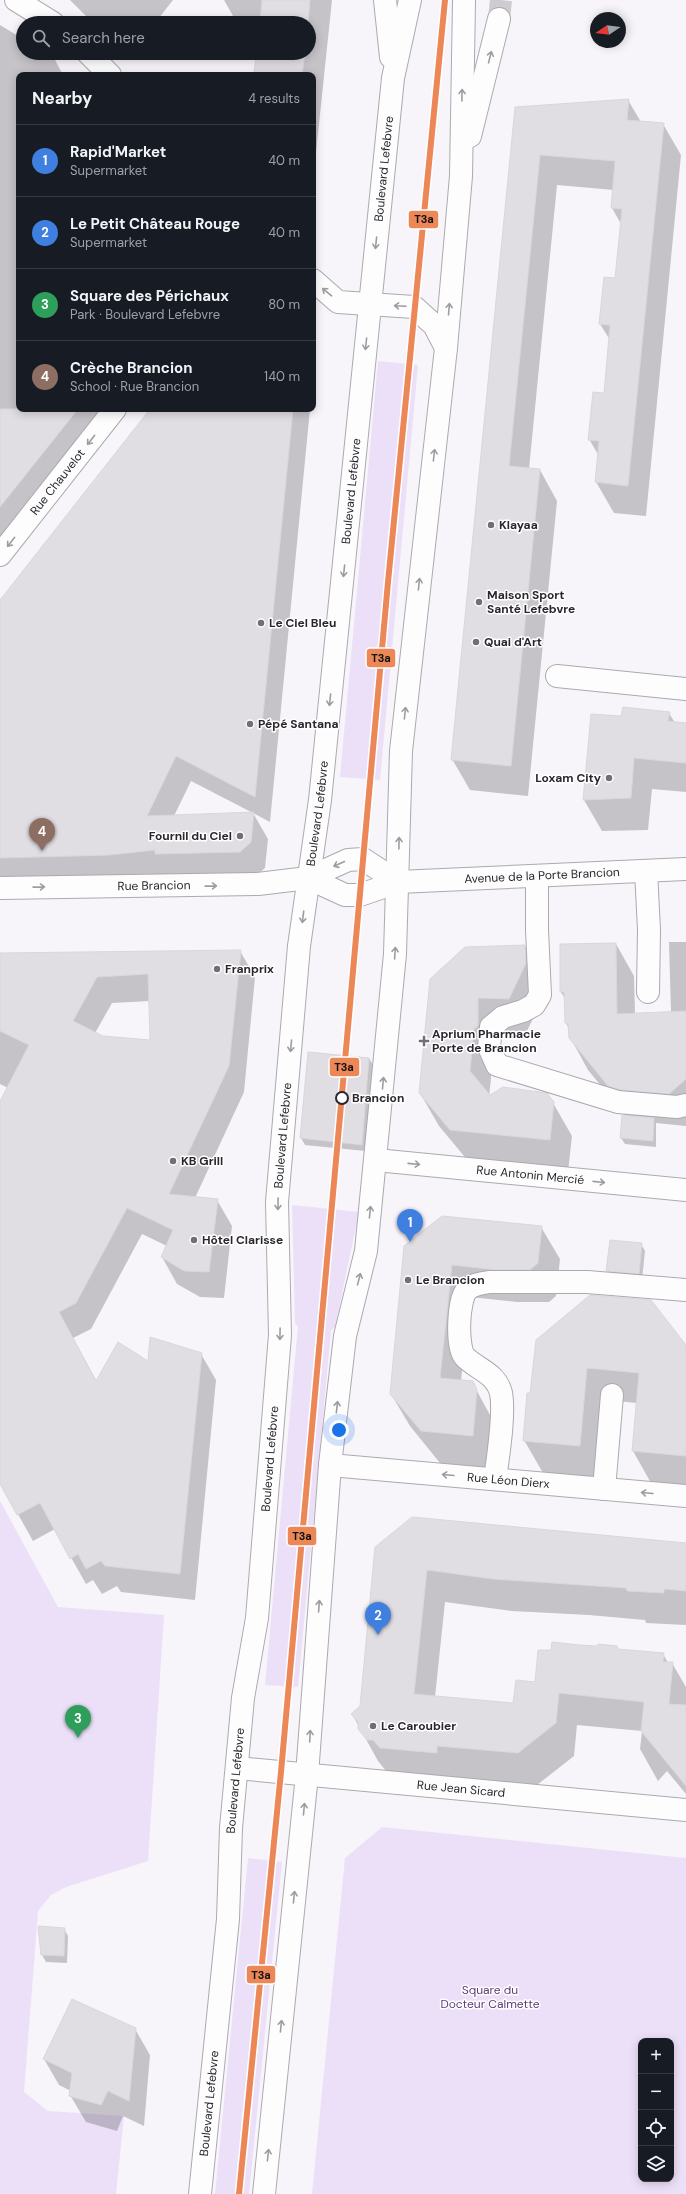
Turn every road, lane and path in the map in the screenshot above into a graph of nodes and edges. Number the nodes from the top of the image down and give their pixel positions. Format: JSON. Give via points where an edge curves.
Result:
{"nodes":[{"id":1,"x":16,"y":0,"type":"edge"},
{"id":2,"x":385,"y":0,"type":"edge"},
{"id":3,"x":410,"y":0,"type":"edge"},
{"id":4,"x":464,"y":2,"type":"dead end"},
{"id":5,"x":42,"y":16,"type":"edge"},
{"id":6,"x":499,"y":20,"type":"tunnel mouth"},
{"id":7,"x":95,"y":60,"type":"edge"},
{"id":8,"x":107,"y":72,"type":"edge"},
{"id":9,"x":392,"y":78,"type":"junction"},
{"id":10,"x":461,"y":176,"type":"junction"},
{"id":11,"x":316,"y":283,"type":"edge"},
{"id":12,"x":370,"y":305,"type":"junction"},
{"id":13,"x":446,"y":348,"type":"junction"},
{"id":14,"x":113,"y":412,"type":"edge"},
{"id":15,"x":0,"y":555,"type":"edge"},
{"id":16,"x":558,"y":676,"type":"dead end"},
{"id":17,"x":686,"y":689,"type":"edge"},
{"id":18,"x":686,"y":869,"type":"edge"},
{"id":19,"x":646,"y":871,"type":"junction"},
{"id":20,"x":537,"y":876,"type":"junction"},
{"id":21,"x":308,"y":878,"type":"junction"},
{"id":22,"x":398,"y":882,"type":"junction"},
{"id":23,"x":0,"y":888,"type":"edge"},
{"id":24,"x":648,"y":992,"type":"dead end"},
{"id":25,"x":686,"y":1105,"type":"edge"},
{"id":26,"x":376,"y":1160,"type":"junction"},
{"id":27,"x":686,"y":1190,"type":"edge"},
{"id":28,"x":686,"y":1290,"type":"edge"},
{"id":29,"x":612,"y":1395,"type":"dead end"},
{"id":30,"x":330,"y":1465,"type":"junction"},
{"id":31,"x":495,"y":1479,"type":"junction"},
{"id":32,"x":604,"y":1489,"type":"junction"},
{"id":33,"x":686,"y":1496,"type":"edge"},
{"id":34,"x":237,"y":1768,"type":"junction"},
{"id":35,"x":307,"y":1775,"type":"junction"},
{"id":36,"x":686,"y":1810,"type":"edge"},
{"id":37,"x":200,"y":2194,"type":"edge"},
{"id":38,"x":264,"y":2194,"type":"edge"}],
"edges":[{"from":1,"to":5,"type":"main road"},
{"from":2,"to":9,"type":"main road","name":"Boulevard Lefebvre"},
{"from":3,"to":9,"type":"main road","name":"Boulevard Lefebvre"},
{"from":10,"to":4,"type":"main road","one_way":true},
{"from":10,"to":6,"type":"main road","one_way":true},
{"from":7,"to":8,"type":"main road"},
{"from":9,"to":12,"type":"main road","name":"Boulevard Lefebvre","one_way":true},
{"from":13,"to":10,"type":"main road","one_way":true},
{"from":12,"to":11,"type":"main road","one_way":true,"via":[[338,302]]},
{"from":13,"to":12,"type":"main road","one_way":true,"via":[[434,325],[414,307]]},
{"from":12,"to":21,"type":"main road","name":"Boulevard Lefebvre","one_way":true,"via":[[320,800]]},
{"from":22,"to":13,"type":"main road","one_way":true,"via":[[401,751]]},
{"from":14,"to":15,"type":"main road","name":"Rue Chauvelot","one_way":true},
{"from":16,"to":17,"type":"main road"},
{"from":18,"to":19,"type":"main road","name":"Avenue de la Porte Brancion"},
{"from":19,"to":20,"type":"main road","name":"Avenue de la Porte Brancion"},
{"from":19,"to":24,"type":"main road","via":[[649,930]]},
{"from":20,"to":22,"type":"main road","name":"Avenue de la Porte Brancion"},
{"from":20,"to":25,"type":"main road","via":[[536,930],[540,995],[534,1006],[503,1017],[491,1027],[489,1047],[497,1065],[618,1102]]},
{"from":21,"to":22,"type":"main road","name":"Avenue de la Porte Brancion","via":[[344,895],[360,895]]},
{"from":22,"to":21,"type":"main road","one_way":true,"via":[[363,859],[348,860]]},
{"from":23,"to":21,"type":"main road","name":"Rue Brancion","one_way":true,"via":[[258,884]]},
{"from":21,"to":34,"type":"main road","name":"Boulevard Lefebvre","one_way":true,"via":[[278,1202],[280,1335],[257,1618],[243,1698]]},
{"from":26,"to":22,"type":"main road","one_way":true,"via":[[395,954]]},
{"from":26,"to":27,"type":"main road","name":"Rue Antonin Mercié","one_way":true},
{"from":30,"to":26,"type":"main road","one_way":true,"via":[[345,1336],[366,1251]]},
{"from":28,"to":31,"type":"main road","via":[[580,1282],[490,1282],[468,1289],[462,1297],[458,1341],[465,1357],[489,1373],[498,1385],[501,1395]]},
{"from":29,"to":32,"type":"main road"},
{"from":31,"to":30,"type":"main road","name":"Rue Léon Dierx","one_way":true},
{"from":35,"to":30,"type":"main road","one_way":true},
{"from":31,"to":32,"type":"main road","name":"Rue Léon Dierx"},
{"from":33,"to":32,"type":"main road","name":"Rue Léon Dierx","one_way":true},
{"from":34,"to":35,"type":"main road","name":"Rue Jean Sicard"},
{"from":34,"to":37,"type":"main road","name":"Boulevard Lefebvre","via":[[231,1828],[228,1919]]},
{"from":35,"to":36,"type":"main road","name":"Rue Jean Sicard"},
{"from":38,"to":35,"type":"main road","one_way":true}]}
